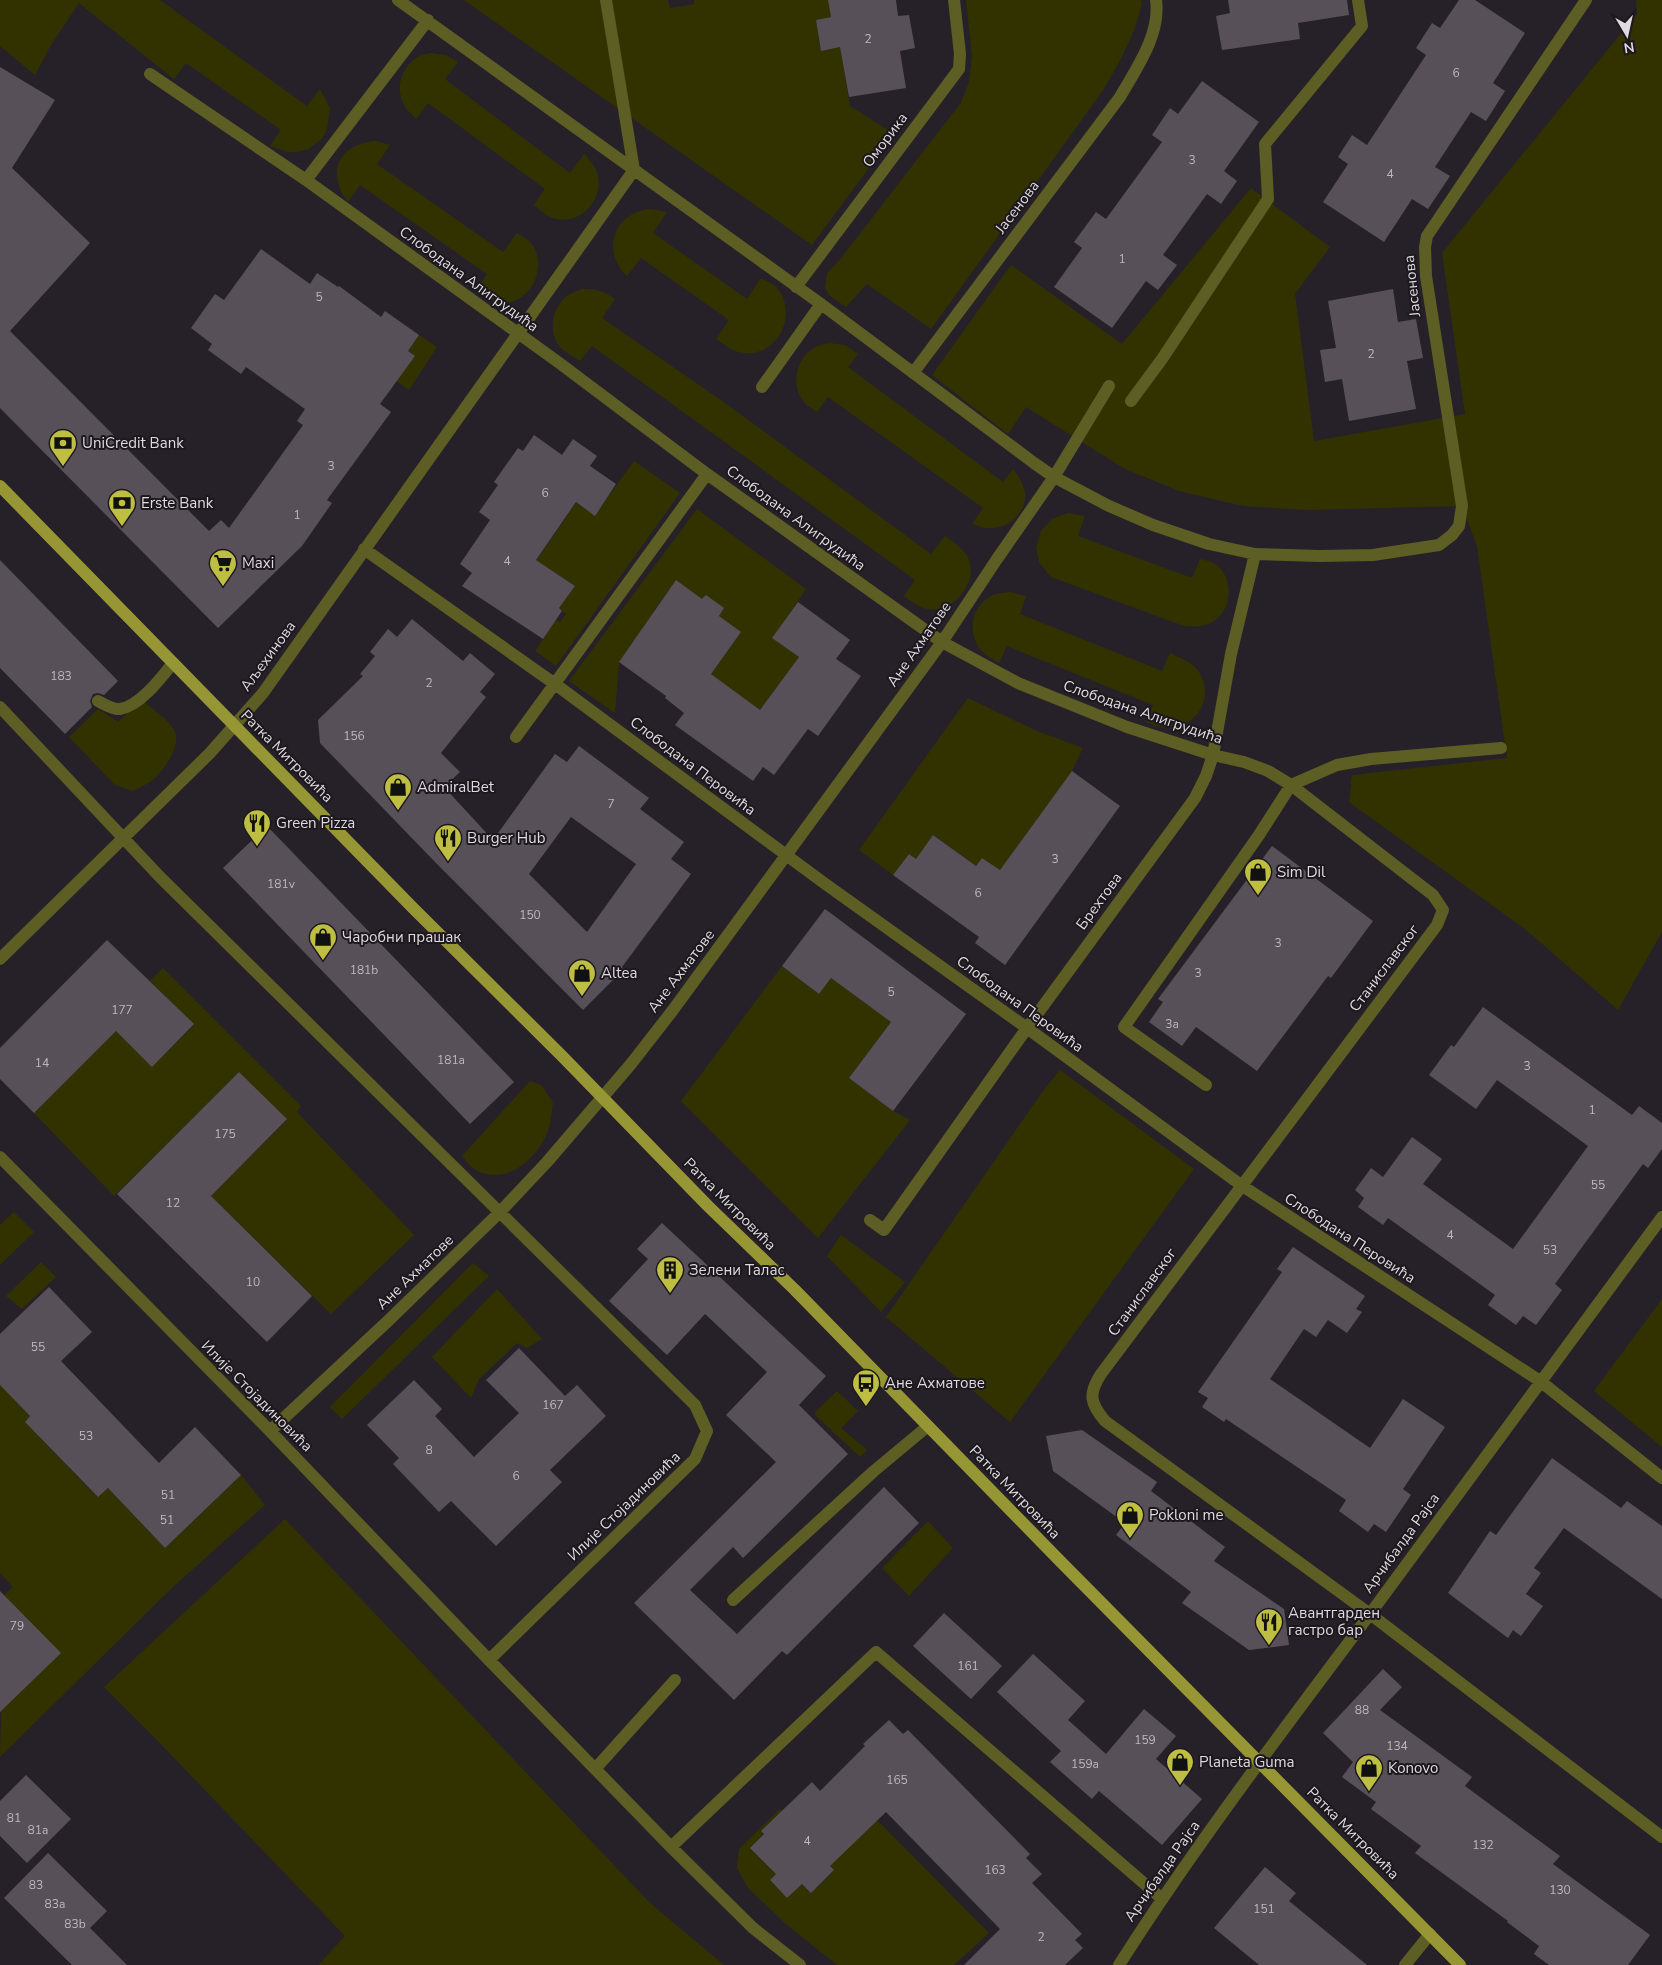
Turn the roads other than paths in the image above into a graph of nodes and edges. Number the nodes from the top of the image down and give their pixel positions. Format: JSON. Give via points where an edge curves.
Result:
{"nodes":[{"id":1,"x":398,"y":0,"type":"edge"},
{"id":2,"x":606,"y":0,"type":"edge"},
{"id":3,"x":954,"y":0,"type":"edge"},
{"id":4,"x":1156,"y":0,"type":"edge"},
{"id":5,"x":1358,"y":0,"type":"edge"},
{"id":6,"x":1586,"y":0,"type":"edge"},
{"id":7,"x":428,"y":20,"type":"junction"},
{"id":8,"x":150,"y":74,"type":"dead end"},
{"id":9,"x":634,"y":170,"type":"junction"},
{"id":10,"x":306,"y":180,"type":"junction"},
{"id":11,"x":796,"y":287,"type":"junction"},
{"id":12,"x":821,"y":304,"type":"junction"},
{"id":13,"x":517,"y":334,"type":"junction"},
{"id":14,"x":913,"y":373,"type":"junction"},
{"id":15,"x":1109,"y":386,"type":"dead end"},
{"id":16,"x":762,"y":388,"type":"dead end"},
{"id":17,"x":1131,"y":401,"type":"dead end"},
{"id":18,"x":708,"y":474,"type":"junction"},
{"id":19,"x":1054,"y":477,"type":"junction"},
{"id":20,"x":0,"y":486,"type":"edge"},
{"id":21,"x":364,"y":550,"type":"junction"},
{"id":22,"x":1255,"y":554,"type":"junction"},
{"id":23,"x":942,"y":642,"type":"junction"},
{"id":24,"x":173,"y":663,"type":"junction"},
{"id":25,"x":555,"y":684,"type":"junction"},
{"id":26,"x":98,"y":701,"type":"dead end"},
{"id":27,"x":0,"y":706,"type":"edge"},
{"id":28,"x":235,"y":726,"type":"junction"},
{"id":29,"x":516,"y":737,"type":"dead end"},
{"id":30,"x":1501,"y":748,"type":"dead end"},
{"id":31,"x":1213,"y":755,"type":"junction"},
{"id":32,"x":1291,"y":785,"type":"junction"},
{"id":33,"x":124,"y":837,"type":"junction"},
{"id":34,"x":787,"y":856,"type":"junction"},
{"id":35,"x":1437,"y":925,"type":"joint"},
{"id":36,"x":0,"y":959,"type":"edge"},
{"id":37,"x":1027,"y":1028,"type":"junction"},
{"id":38,"x":1206,"y":1085,"type":"dead end"},
{"id":39,"x":602,"y":1098,"type":"junction"},
{"id":40,"x":0,"y":1157,"type":"edge"},
{"id":41,"x":1241,"y":1185,"type":"junction"},
{"id":42,"x":500,"y":1212,"type":"junction"},
{"id":43,"x":1662,"y":1217,"type":"edge"},
{"id":44,"x":870,"y":1220,"type":"dead end"},
{"id":45,"x":1540,"y":1381,"type":"junction"},
{"id":46,"x":928,"y":1426,"type":"junction"},
{"id":47,"x":270,"y":1431,"type":"junction"},
{"id":48,"x":1662,"y":1478,"type":"edge"},
{"id":49,"x":733,"y":1600,"type":"dead end"},
{"id":50,"x":1370,"y":1614,"type":"junction"},
{"id":51,"x":489,"y":1660,"type":"junction"},
{"id":52,"x":675,"y":1680,"type":"dead end"},
{"id":53,"x":1259,"y":1762,"type":"junction"},
{"id":54,"x":595,"y":1769,"type":"junction"},
{"id":55,"x":1662,"y":1837,"type":"edge"},
{"id":56,"x":671,"y":1847,"type":"junction"},
{"id":57,"x":1161,"y":1898,"type":"junction"},
{"id":58,"x":1430,"y":1934,"type":"junction"},
{"id":59,"x":800,"y":1965,"type":"edge"},
{"id":60,"x":1119,"y":1965,"type":"edge"},
{"id":61,"x":1405,"y":1965,"type":"edge"},
{"id":62,"x":1460,"y":1965,"type":"edge"}],
"edges":[{"from":1,"to":7,"type":"street"},
{"from":2,"to":9,"type":"street"},
{"from":3,"to":11,"type":"street","name":"Оморика","via":[[959,69]]},
{"from":4,"to":14,"type":"street","name":"Јасенова","via":[[1158,10],[1153,31],[1142,59],[1120,97]]},
{"from":5,"to":17,"type":"street","via":[[1362,26],[1265,144],[1268,199]]},
{"from":6,"to":22,"type":"street","name":"Јасенова","via":[[1427,236],[1428,295],[1462,506],[1459,526],[1439,545],[1373,555]]},
{"from":7,"to":9,"type":"street"},
{"from":7,"to":10,"type":"street"},
{"from":8,"to":10,"type":"street","name":"Слободана Алигрудића"},
{"from":9,"to":11,"type":"street"},
{"from":9,"to":13,"type":"street","name":"Аљехинова"},
{"from":10,"to":13,"type":"street","name":"Слободана Алигрудића"},
{"from":11,"to":12,"type":"street"},
{"from":12,"to":14,"type":"street"},
{"from":12,"to":16,"type":"street"},
{"from":13,"to":18,"type":"street","name":"Слободана Алигрудића"},
{"from":13,"to":21,"type":"street","name":"Аљехинова"},
{"from":14,"to":19,"type":"street"},
{"from":15,"to":19,"type":"street"},
{"from":18,"to":23,"type":"street","name":"Слободана Алигрудића"},
{"from":18,"to":25,"type":"street"},
{"from":19,"to":22,"type":"street","via":[[1152,525],[1209,544]]},
{"from":19,"to":23,"type":"street","name":"Ане Ахматове"},
{"from":20,"to":24,"type":"main road","name":"Ратка Митровића"},
{"from":21,"to":25,"type":"street","name":"Слободана Перовића"},
{"from":21,"to":28,"type":"street","name":"Аљехинова","via":[[263,693]]},
{"from":22,"to":31,"type":"street","name":"Брехтова","via":[[1231,654]]},
{"from":23,"to":31,"type":"street","name":"Слободана Алигрудића","via":[[1018,683],[1127,727]]},
{"from":23,"to":34,"type":"street","name":"Ане Ахматове"},
{"from":24,"to":26,"type":"street","via":[[139,700],[120,709]]},
{"from":24,"to":28,"type":"main road","name":"Ратка Митровића"},
{"from":25,"to":29,"type":"street"},
{"from":25,"to":34,"type":"street","name":"Слободана Перовића"},
{"from":27,"to":33,"type":"street"},
{"from":28,"to":33,"type":"street","name":"Аљехинова"},
{"from":28,"to":39,"type":"main road","name":"Ратка Митровића"},
{"from":30,"to":32,"type":"street","via":[[1371,759],[1337,765]]},
{"from":31,"to":32,"type":"street","name":"Слободана Алигрудића","via":[[1260,768]]},
{"from":31,"to":37,"type":"street","name":"Брехтова","via":[[1195,798]]},
{"from":32,"to":35,"type":"street","name":"Слободана Алигрудића","via":[[1433,895],[1443,910]]},
{"from":32,"to":38,"type":"street","via":[[1124,1027]]},
{"from":33,"to":36,"type":"street","name":"Аљехинова"},
{"from":33,"to":42,"type":"street","via":[[160,877]]},
{"from":34,"to":37,"type":"street","name":"Слободана Перовића"},
{"from":34,"to":39,"type":"street","name":"Ане Ахматове","via":[[673,1010]]},
{"from":35,"to":41,"type":"street","name":"Станиславског"},
{"from":37,"to":41,"type":"street","name":"Слободана Перовића"},
{"from":37,"to":44,"type":"street","name":"Брехтова","via":[[884,1230]]},
{"from":39,"to":42,"type":"street","name":"Ане Ахматове"},
{"from":39,"to":46,"type":"main road","name":"Ратка Митровића"},
{"from":40,"to":47,"type":"street","name":"Илије Стојадиновића"},
{"from":41,"to":45,"type":"street","name":"Слободана Перовића"},
{"from":41,"to":50,"type":"street","name":"Станиславског","via":[[1101,1374],[1091,1397],[1105,1421]]},
{"from":42,"to":47,"type":"street","name":"Ане Ахматове"},
{"from":42,"to":51,"type":"street","name":"Илије Стојадиновића","via":[[695,1405],[707,1431],[695,1459]]},
{"from":43,"to":45,"type":"street","name":"Арчибалда Рајса"},
{"from":45,"to":48,"type":"street","name":"Слободана Перовића"},
{"from":45,"to":50,"type":"street","name":"Арчибалда Рајса"},
{"from":46,"to":49,"type":"street","via":[[874,1470]]},
{"from":46,"to":53,"type":"main road","name":"Ратка Митровића"},
{"from":47,"to":51,"type":"street","name":"Илије Стојадиновића"},
{"from":50,"to":53,"type":"street","name":"Арчибалда Рајса"},
{"from":50,"to":55,"type":"street"},
{"from":51,"to":54,"type":"street","name":"Илије Стојадиновића"},
{"from":52,"to":54,"type":"street"},
{"from":53,"to":57,"type":"street","name":"Арчибалда Рајса"},
{"from":53,"to":58,"type":"main road","name":"Ратка Митровића"},
{"from":54,"to":56,"type":"street","name":"Илије Стојадиновића"},
{"from":56,"to":57,"type":"street","via":[[876,1652]]},
{"from":56,"to":59,"type":"street","name":"Илије Стојадиновића","via":[[753,1928]]},
{"from":57,"to":60,"type":"street","name":"Арчибалда Рајса"},
{"from":58,"to":61,"type":"street"},
{"from":58,"to":62,"type":"main road","name":"Ратка Митровића"}]}
